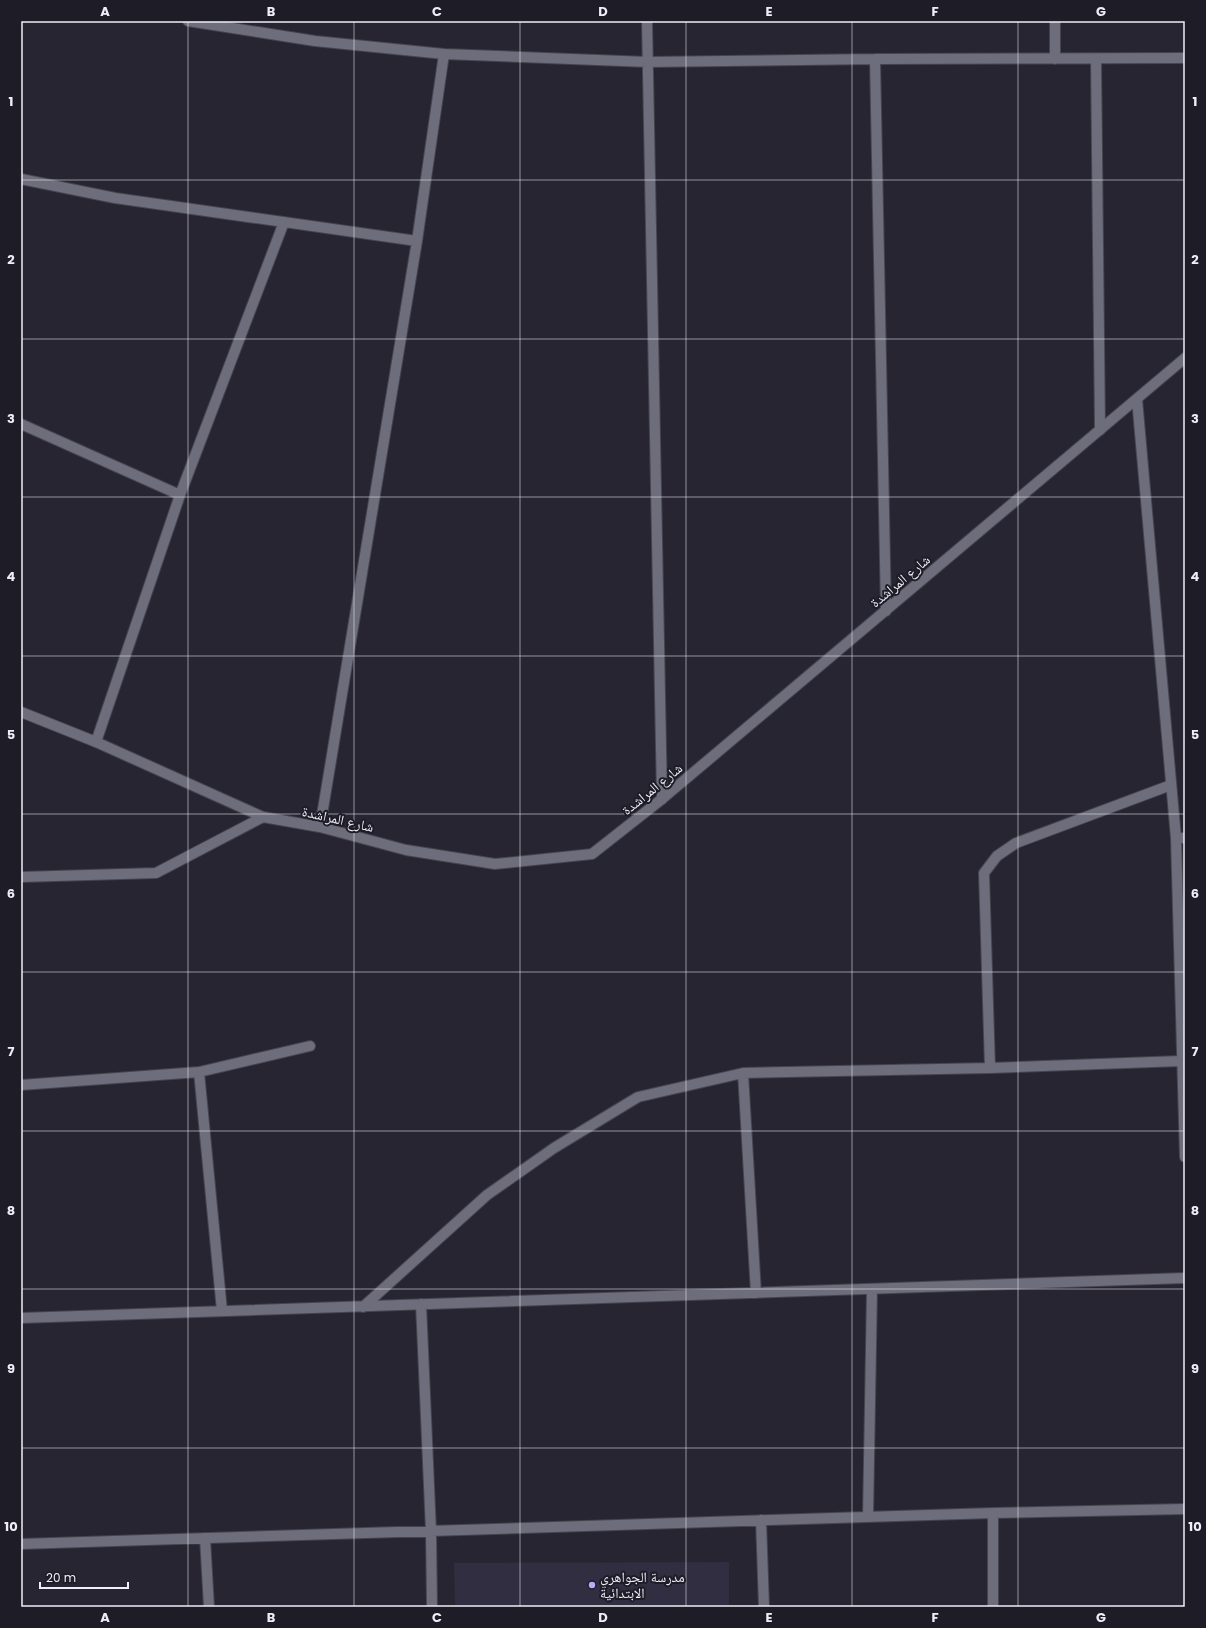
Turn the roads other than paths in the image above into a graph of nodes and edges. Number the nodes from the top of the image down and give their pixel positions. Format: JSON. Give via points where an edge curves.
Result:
{"nodes":[{"id":1,"x":188,"y":21,"type":"edge"},
{"id":2,"x":647,"y":21,"type":"edge"},
{"id":3,"x":1055,"y":21,"type":"edge"},
{"id":4,"x":444,"y":54,"type":"junction"},
{"id":5,"x":1185,"y":58,"type":"edge"},
{"id":6,"x":875,"y":59,"type":"junction"},
{"id":7,"x":1055,"y":59,"type":"junction"},
{"id":8,"x":1096,"y":59,"type":"junction"},
{"id":9,"x":648,"y":62,"type":"junction"},
{"id":10,"x":21,"y":179,"type":"edge"},
{"id":11,"x":284,"y":222,"type":"junction"},
{"id":12,"x":417,"y":241,"type":"junction"},
{"id":13,"x":1185,"y":358,"type":"edge"},
{"id":14,"x":1137,"y":399,"type":"junction"},
{"id":15,"x":21,"y":424,"type":"edge"},
{"id":16,"x":1100,"y":430,"type":"junction"},
{"id":17,"x":180,"y":495,"type":"junction"},
{"id":18,"x":886,"y":611,"type":"junction"},
{"id":19,"x":21,"y":712,"type":"edge"},
{"id":20,"x":96,"y":742,"type":"junction"},
{"id":21,"x":1171,"y":785,"type":"junction"},
{"id":22,"x":662,"y":799,"type":"junction"},
{"id":23,"x":263,"y":817,"type":"junction"},
{"id":24,"x":320,"y":827,"type":"junction"},
{"id":25,"x":1180,"y":838,"type":"edge"},
{"id":26,"x":21,"y":877,"type":"edge"},
{"id":27,"x":310,"y":1046,"type":"dead end"},
{"id":28,"x":1182,"y":1061,"type":"junction"},
{"id":29,"x":990,"y":1068,"type":"junction"},
{"id":30,"x":199,"y":1072,"type":"junction"},
{"id":31,"x":743,"y":1073,"type":"junction"},
{"id":32,"x":21,"y":1085,"type":"edge"},
{"id":33,"x":1185,"y":1157,"type":"edge"},
{"id":34,"x":1185,"y":1278,"type":"edge"},
{"id":35,"x":872,"y":1289,"type":"junction"},
{"id":36,"x":756,"y":1293,"type":"junction"},
{"id":37,"x":421,"y":1304,"type":"junction"},
{"id":38,"x":363,"y":1307,"type":"junction"},
{"id":39,"x":222,"y":1312,"type":"junction"},
{"id":40,"x":21,"y":1318,"type":"edge"},
{"id":41,"x":1185,"y":1509,"type":"edge"},
{"id":42,"x":993,"y":1513,"type":"junction"},
{"id":43,"x":868,"y":1517,"type":"junction"},
{"id":44,"x":761,"y":1520,"type":"junction"},
{"id":45,"x":431,"y":1531,"type":"junction"},
{"id":46,"x":205,"y":1538,"type":"junction"},
{"id":47,"x":21,"y":1544,"type":"edge"},
{"id":48,"x":208,"y":1607,"type":"edge"},
{"id":49,"x":432,"y":1607,"type":"edge"},
{"id":50,"x":764,"y":1607,"type":"edge"},
{"id":51,"x":993,"y":1607,"type":"edge"}],
"edges":[{"from":1,"to":4,"type":"street","via":[[315,42]]},
{"from":2,"to":9,"type":"street"},
{"from":3,"to":7,"type":"street"},
{"from":4,"to":9,"type":"street"},
{"from":4,"to":12,"type":"street"},
{"from":5,"to":8,"type":"street"},
{"from":6,"to":7,"type":"street"},
{"from":6,"to":9,"type":"street"},
{"from":6,"to":18,"type":"street"},
{"from":7,"to":8,"type":"street"},
{"from":8,"to":16,"type":"street"},
{"from":9,"to":22,"type":"street"},
{"from":10,"to":11,"type":"street","via":[[115,198]]},
{"from":11,"to":12,"type":"street"},
{"from":11,"to":17,"type":"street"},
{"from":12,"to":24,"type":"street"},
{"from":13,"to":14,"type":"street","name":"شارع المراشدة"},
{"from":14,"to":16,"type":"street","name":"شارع المراشدة"},
{"from":14,"to":21,"type":"street"},
{"from":15,"to":17,"type":"street"},
{"from":16,"to":18,"type":"street","name":"شارع المراشدة"},
{"from":17,"to":20,"type":"street"},
{"from":18,"to":22,"type":"street","name":"شارع المراشدة"},
{"from":19,"to":20,"type":"street","name":"شارع المراشدة"},
{"from":20,"to":23,"type":"street","name":"شارع المراشدة"},
{"from":21,"to":25,"type":"street"},
{"from":21,"to":29,"type":"street","via":[[1016,843],[997,856],[984,873]]},
{"from":22,"to":24,"type":"street","name":"شارع المراشدة","via":[[592,854],[494,864],[406,850]]},
{"from":23,"to":24,"type":"street","name":"شارع المراشدة"},
{"from":23,"to":26,"type":"street","via":[[156,873]]},
{"from":25,"to":28,"type":"street"},
{"from":27,"to":30,"type":"street"},
{"from":28,"to":29,"type":"street"},
{"from":28,"to":33,"type":"street"},
{"from":29,"to":31,"type":"street"},
{"from":30,"to":32,"type":"street"},
{"from":30,"to":39,"type":"street"},
{"from":31,"to":36,"type":"street"},
{"from":31,"to":38,"type":"street","via":[[638,1097],[554,1148],[487,1195]]},
{"from":34,"to":35,"type":"street"},
{"from":35,"to":36,"type":"street"},
{"from":35,"to":43,"type":"street"},
{"from":36,"to":37,"type":"street"},
{"from":37,"to":38,"type":"street"},
{"from":37,"to":45,"type":"street"},
{"from":38,"to":39,"type":"street"},
{"from":39,"to":40,"type":"street"},
{"from":41,"to":42,"type":"street"},
{"from":42,"to":43,"type":"street"},
{"from":42,"to":51,"type":"street"},
{"from":43,"to":44,"type":"street"},
{"from":44,"to":45,"type":"street"},
{"from":44,"to":50,"type":"street"},
{"from":45,"to":46,"type":"street"},
{"from":45,"to":49,"type":"street"},
{"from":46,"to":47,"type":"street"},
{"from":46,"to":48,"type":"street"}]}
